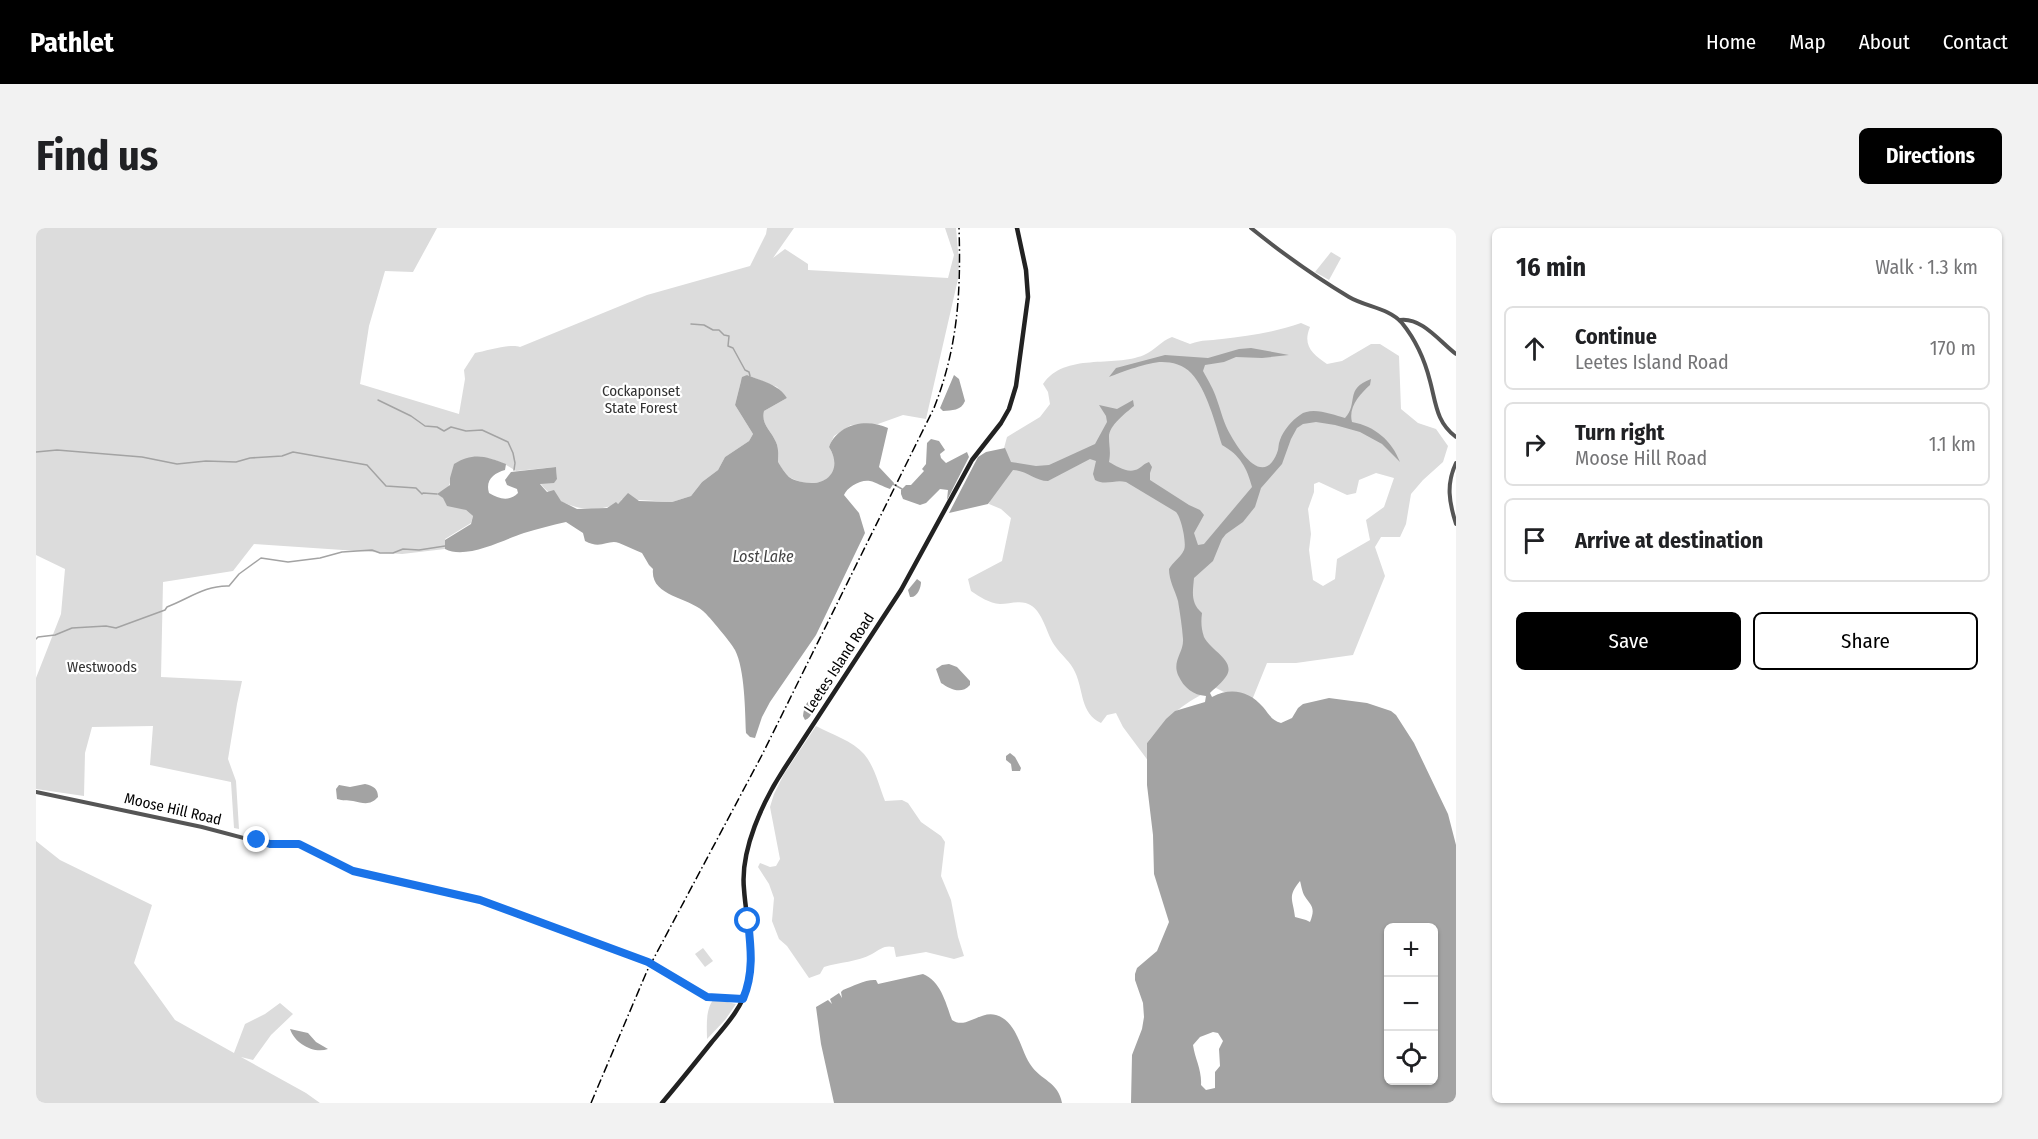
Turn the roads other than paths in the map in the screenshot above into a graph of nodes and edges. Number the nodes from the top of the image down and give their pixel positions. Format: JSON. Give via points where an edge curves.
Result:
{"nodes":[{"id":1,"x":1017,"y":228,"type":"edge"},
{"id":2,"x":1251,"y":228,"type":"edge"},
{"id":3,"x":1400,"y":321,"type":"junction"},
{"id":4,"x":1456,"y":354,"type":"edge"},
{"id":5,"x":1456,"y":437,"type":"edge"},
{"id":6,"x":1456,"y":463,"type":"edge"},
{"id":7,"x":1456,"y":524,"type":"edge"},
{"id":8,"x":36,"y":792,"type":"edge"},
{"id":9,"x":743,"y":999,"type":"junction"},
{"id":10,"x":662,"y":1103,"type":"edge"}],
"edges":[{"from":1,"to":9,"type":"main road","name":"Leetes Island Road","via":[[1028,297],[1011,402],[972,460],[901,590],[768,795],[744,864],[751,956]]},
{"from":2,"to":3,"type":"street","via":[[1303,268]]},
{"from":3,"to":4,"type":"street","via":[[1419,324]]},
{"from":3,"to":5,"type":"street","via":[[1425,364],[1439,418]]},
{"from":6,"to":7,"type":"street","via":[[1449,494]]},
{"from":8,"to":9,"type":"street","name":"Moose Hill Road","bridge":true,"via":[[270,844],[299,844],[353,871],[480,900],[648,962],[707,997]]},
{"from":9,"to":10,"type":"main road","name":"Leetes Island Road"}]}
